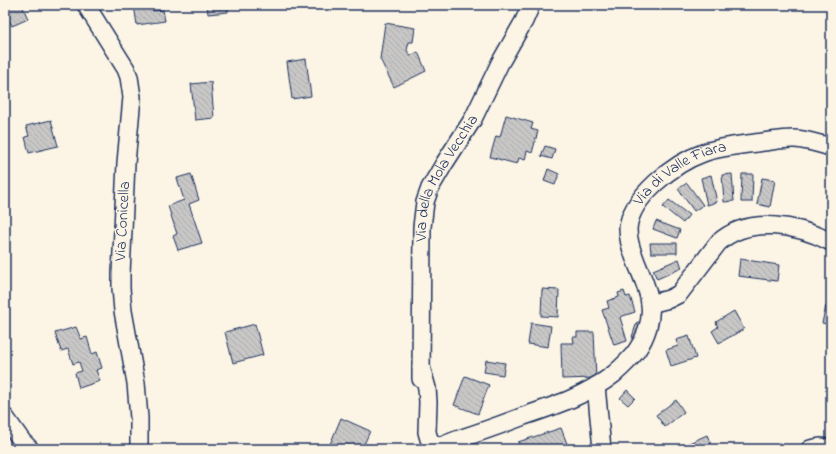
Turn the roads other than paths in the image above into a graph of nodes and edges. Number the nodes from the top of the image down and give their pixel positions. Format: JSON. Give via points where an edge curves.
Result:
{"nodes":[{"id":1,"x":86,"y":5,"type":"edge"},
{"id":2,"x":531,"y":5,"type":"edge"},
{"id":3,"x":831,"y":147,"type":"edge"},
{"id":4,"x":831,"y":242,"type":"edge"},
{"id":5,"x":650,"y":304,"type":"junction"},
{"id":6,"x":422,"y":367,"type":"junction"},
{"id":7,"x":596,"y":386,"type":"junction"},
{"id":8,"x":5,"y":417,"type":"edge"},
{"id":9,"x":831,"y":448,"type":"edge"},
{"id":10,"x":30,"y":449,"type":"edge"},
{"id":11,"x":139,"y":449,"type":"edge"},
{"id":12,"x":419,"y":449,"type":"edge"},
{"id":13,"x":602,"y":449,"type":"edge"},
{"id":14,"x":810,"y":449,"type":"edge"}],
"edges":[{"from":1,"to":11,"type":"street","name":"Via Conicella","via":[[126,69],[131,87],[132,107],[127,153],[121,280],[123,311],[136,383]]},
{"from":2,"to":6,"type":"street","name":"Via della Mola Vecchia","via":[[473,119],[427,196],[422,227]]},
{"from":3,"to":5,"type":"street","name":"Via di Valle Fiara","via":[[791,139],[721,148],[685,162],[655,184],[637,205],[628,228],[630,244]]},
{"from":4,"to":5,"type":"street","via":[[810,233],[783,227],[761,226],[739,230],[718,243],[678,294],[669,300]]},
{"from":5,"to":7,"type":"street","name":"Via di Valle Fiara","via":[[649,323],[638,350],[618,371]]},
{"from":6,"to":7,"type":"street","name":"Via di Valle Fiara","via":[[428,398],[428,436],[437,446],[560,403]]},
{"from":6,"to":12,"type":"street"},
{"from":7,"to":13,"type":"street"},
{"from":8,"to":10,"type":"street"},
{"from":9,"to":14,"type":"street"}]}
